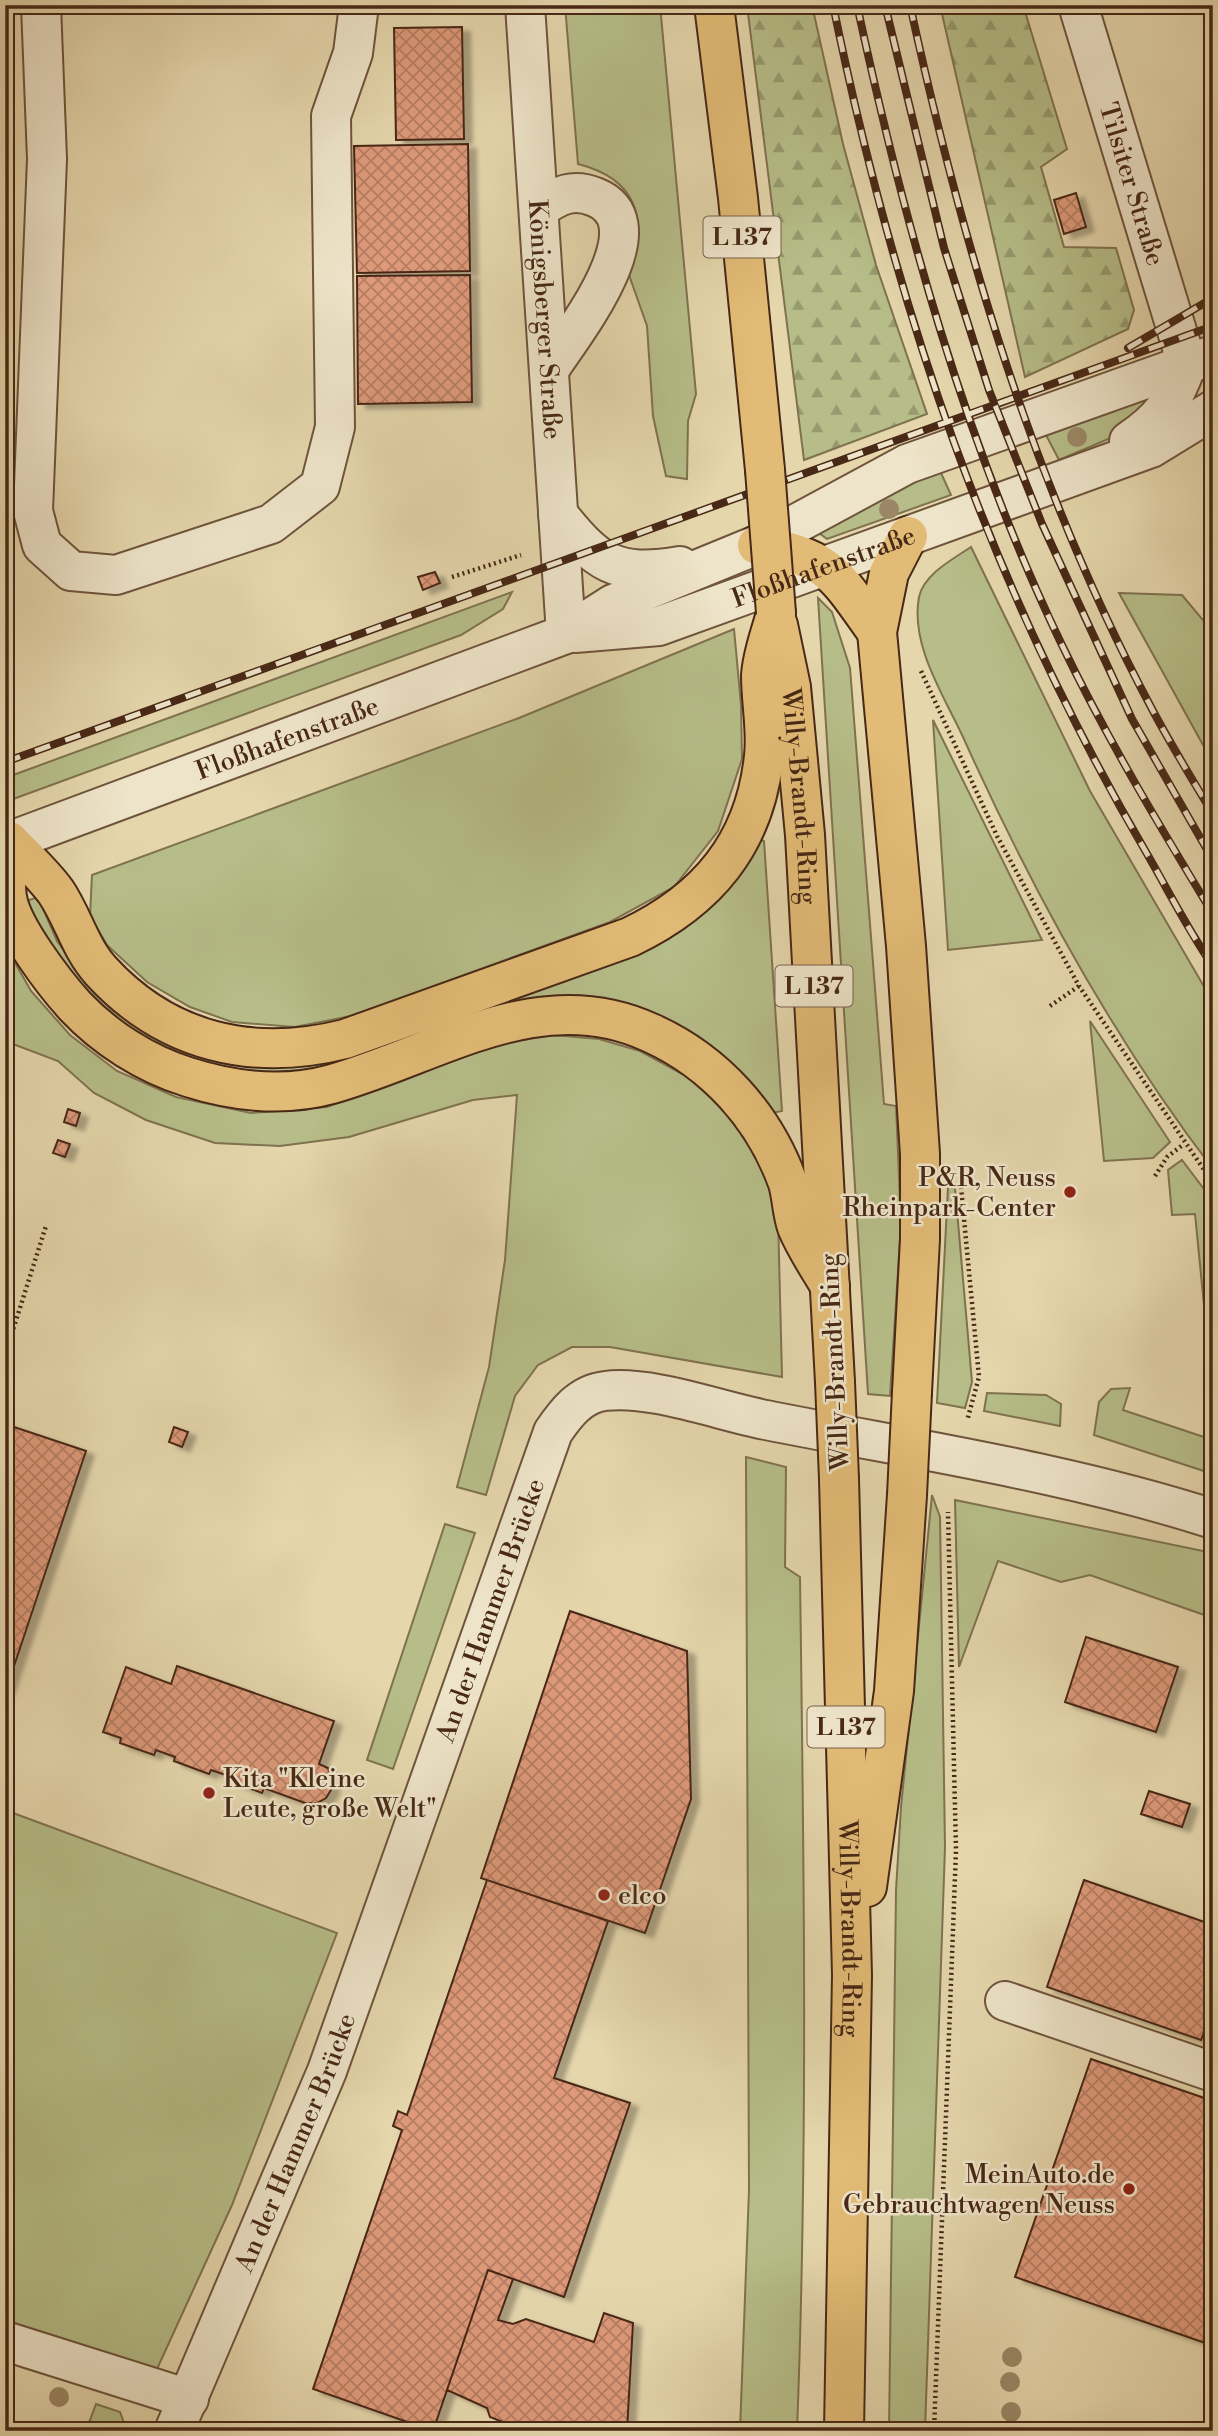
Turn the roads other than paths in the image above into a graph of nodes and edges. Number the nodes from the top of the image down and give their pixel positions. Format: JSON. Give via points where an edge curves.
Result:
{"nodes":[{"id":1,"x":41,"y":5,"type":"edge"},
{"id":2,"x":359,"y":5,"type":"edge"},
{"id":3,"x":525,"y":5,"type":"edge"},
{"id":4,"x":714,"y":5,"type":"edge"},
{"id":5,"x":1078,"y":5,"type":"edge"},
{"id":6,"x":540,"y":208,"type":"junction"},
{"id":7,"x":1200,"y":359,"type":"edge"},
{"id":8,"x":549,"y":370,"type":"junction"},
{"id":9,"x":1213,"y":410,"type":"edge"},
{"id":10,"x":1074,"y":476,"type":"junction"},
{"id":11,"x":559,"y":528,"type":"junction"},
{"id":12,"x":908,"y":536,"type":"junction"},
{"id":13,"x":757,"y":545,"type":"junction"},
{"id":14,"x":720,"y":559,"type":"junction"},
{"id":15,"x":825,"y":565,"type":"junction"},
{"id":16,"x":776,"y":613,"type":"junction"},
{"id":17,"x":877,"y":632,"type":"junction"},
{"id":18,"x":566,"y":634,"type":"junction"},
{"id":19,"x":6,"y":841,"type":"edge"},
{"id":20,"x":830,"y":1286,"type":"junction"},
{"id":21,"x":1213,"y":1519,"type":"edge"},
{"id":22,"x":852,"y":1975,"type":"junction"},
{"id":23,"x":1005,"y":2001,"type":"dead end"},
{"id":24,"x":1213,"y":2071,"type":"edge"},
{"id":25,"x":5,"y":2341,"type":"edge"},
{"id":26,"x":182,"y":2415,"type":"edge"},
{"id":27,"x":844,"y":2431,"type":"edge"}],
"edges":[{"from":1,"to":2,"type":"street","via":[[47,159],[33,511],[43,545],[71,571],[116,575],[271,524],[320,486],[335,426],[331,116],[353,53]]},
{"from":3,"to":6,"type":"street","name":"Königsberger Straße"},
{"from":4,"to":16,"type":"main road","name":"Willy-Brandt-Ring","number":"L 137","bridge":true,"via":[[738,198]]},
{"from":5,"to":7,"type":"street","name":"Tilsiter Straße"},
{"from":6,"to":8,"type":"street","name":"Königsberger Straße"},
{"from":6,"to":8,"type":"street","via":[[559,194],[579,192],[599,198],[612,211],[620,231],[610,275]]},
{"from":7,"to":10,"type":"street","name":"Floßhafenstraße","via":[[1151,427]]},
{"from":7,"to":13,"type":"street","name":"Floßhafenstraße","via":[[907,464]]},
{"from":8,"to":11,"type":"street","name":"Königsberger Straße"},
{"from":9,"to":10,"type":"street","name":"Floßhafenstraße","via":[[1151,448]]},
{"from":10,"to":12,"type":"street","name":"Floßhafenstraße"},
{"from":11,"to":14,"type":"street","name":"Floßhafenstraße","via":[[588,552],[619,567],[659,569]]},
{"from":11,"to":18,"type":"street","name":"Königsberger Straße"},
{"from":12,"to":15,"type":"street","name":"Floßhafenstraße"},
{"from":12,"to":17,"type":"main road","via":[[889,573]]},
{"from":13,"to":14,"type":"street","name":"Floßhafenstraße"},
{"from":13,"to":15,"type":"main road","via":[[793,551]]},
{"from":14,"to":18,"type":"street","name":"Floßhafenstraße","via":[[613,604]]},
{"from":15,"to":17,"type":"main road"},
{"from":15,"to":18,"type":"street","name":"Floßhafenstraße","via":[[659,626]]},
{"from":16,"to":19,"type":"main road","via":[[761,672],[764,755],[754,804],[739,843],[692,901],[630,937],[345,1040],[306,1049],[259,1050],[214,1042],[171,1026],[132,1000],[100,970],[56,892]]},
{"from":16,"to":20,"type":"main road","name":"Willy-Brandt-Ring","number":"L 137","via":[[791,687],[805,835]]},
{"from":17,"to":22,"type":"main road","bridge":true,"via":[[906,947],[920,1154],[920,1239],[894,1691]]},
{"from":18,"to":19,"type":"street","name":"Floßhafenstraße"},
{"from":19,"to":20,"type":"main road","via":[[6,899],[59,988],[90,1022],[128,1049],[185,1076],[222,1087],[277,1092],[331,1084],[495,1024],[536,1015],[611,1020],[684,1050],[715,1073],[748,1108],[772,1145],[788,1184],[797,1227]]},
{"from":20,"to":22,"type":"main road","name":"Willy-Brandt-Ring","number":"L 137","bridge":true},
{"from":21,"to":26,"type":"street","name":"An der Hammer Brücke","via":[[1070,1479],[626,1390],[601,1391],[582,1399],[553,1432],[327,2071]]},
{"from":22,"to":27,"type":"main road","name":"Willy-Brandt-Ring","number":"L 137"},
{"from":23,"to":24,"type":"street"},
{"from":25,"to":26,"type":"street"}]}
